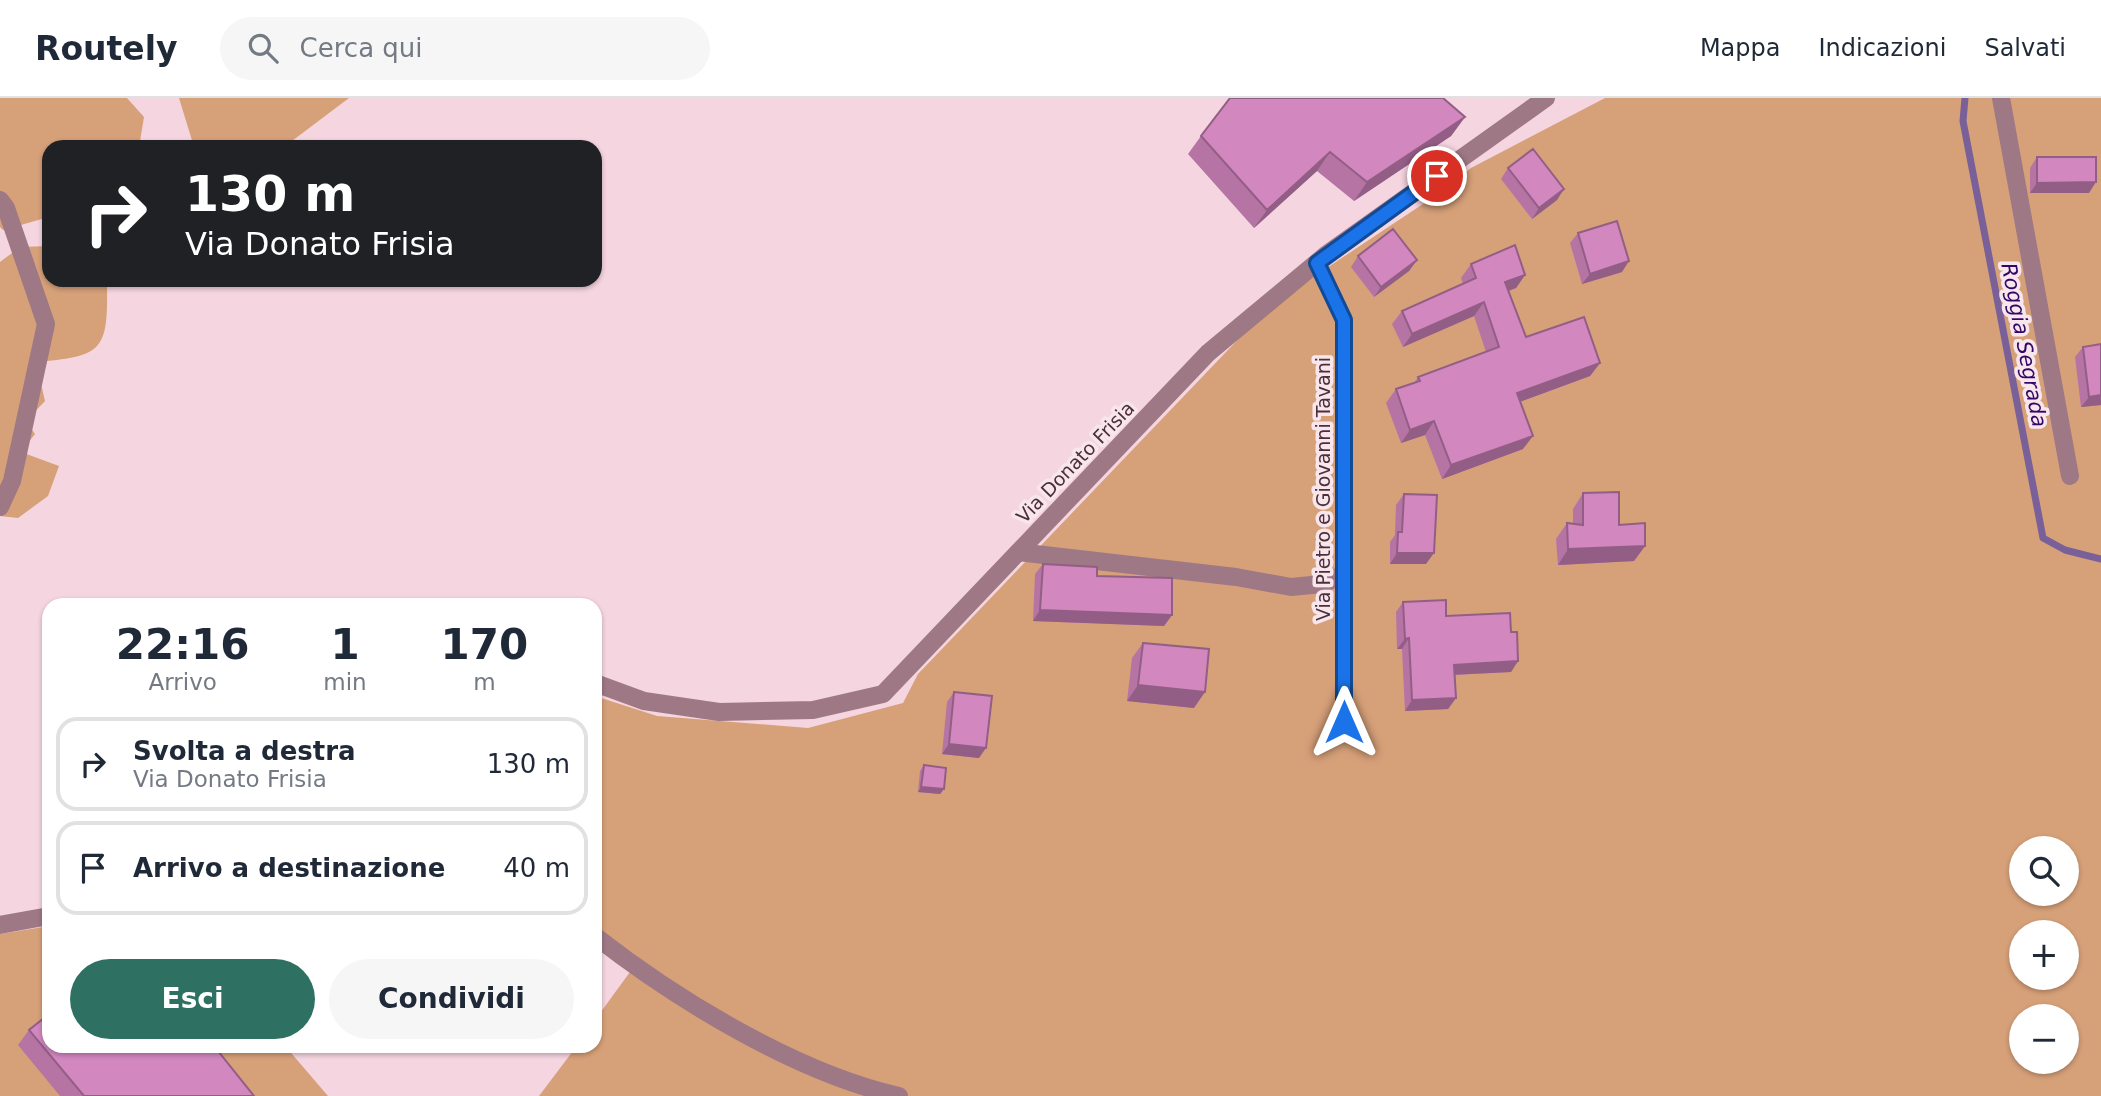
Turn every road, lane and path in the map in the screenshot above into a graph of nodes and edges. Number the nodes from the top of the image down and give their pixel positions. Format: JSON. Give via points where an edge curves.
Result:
{"nodes":[{"id":1,"x":1546,"y":98,"type":"edge"},
{"id":2,"x":2001,"y":98,"type":"edge"},
{"id":3,"x":0,"y":200,"type":"edge"},
{"id":4,"x":1317,"y":263,"type":"junction"},
{"id":5,"x":2070,"y":477,"type":"dead end"},
{"id":6,"x":0,"y":507,"type":"edge"},
{"id":7,"x":1018,"y":552,"type":"junction"},
{"id":8,"x":1344,"y":574,"type":"junction"},
{"id":9,"x":602,"y":686,"type":"edge"},
{"id":10,"x":1344,"y":722,"type":"dead end"},
{"id":11,"x":42,"y":917,"type":"edge"},
{"id":12,"x":0,"y":925,"type":"edge"},
{"id":13,"x":602,"y":941,"type":"edge"},
{"id":14,"x":899,"y":1096,"type":"edge"}],
"edges":[{"from":1,"to":4,"type":"street","name":"Via Donato Frisia"},
{"from":2,"to":5,"type":"street"},
{"from":3,"to":6,"type":"street","via":[[46,324],[12,481]]},
{"from":4,"to":7,"type":"street","name":"Via Donato Frisia","via":[[1208,353]]},
{"from":4,"to":8,"type":"street","name":"Via Pietro e Giovanni Tavani","via":[[1344,320]]},
{"from":7,"to":8,"type":"street","via":[[1291,587],[1322,584]]},
{"from":7,"to":9,"type":"street","name":"Via Donato Frisia","via":[[883,694],[813,710],[719,712],[644,701]]},
{"from":8,"to":10,"type":"street","name":"Via Pietro e Giovanni Tavani"},
{"from":11,"to":12,"type":"street"},
{"from":13,"to":14,"type":"street","via":[[687,1000],[789,1056]]}]}
